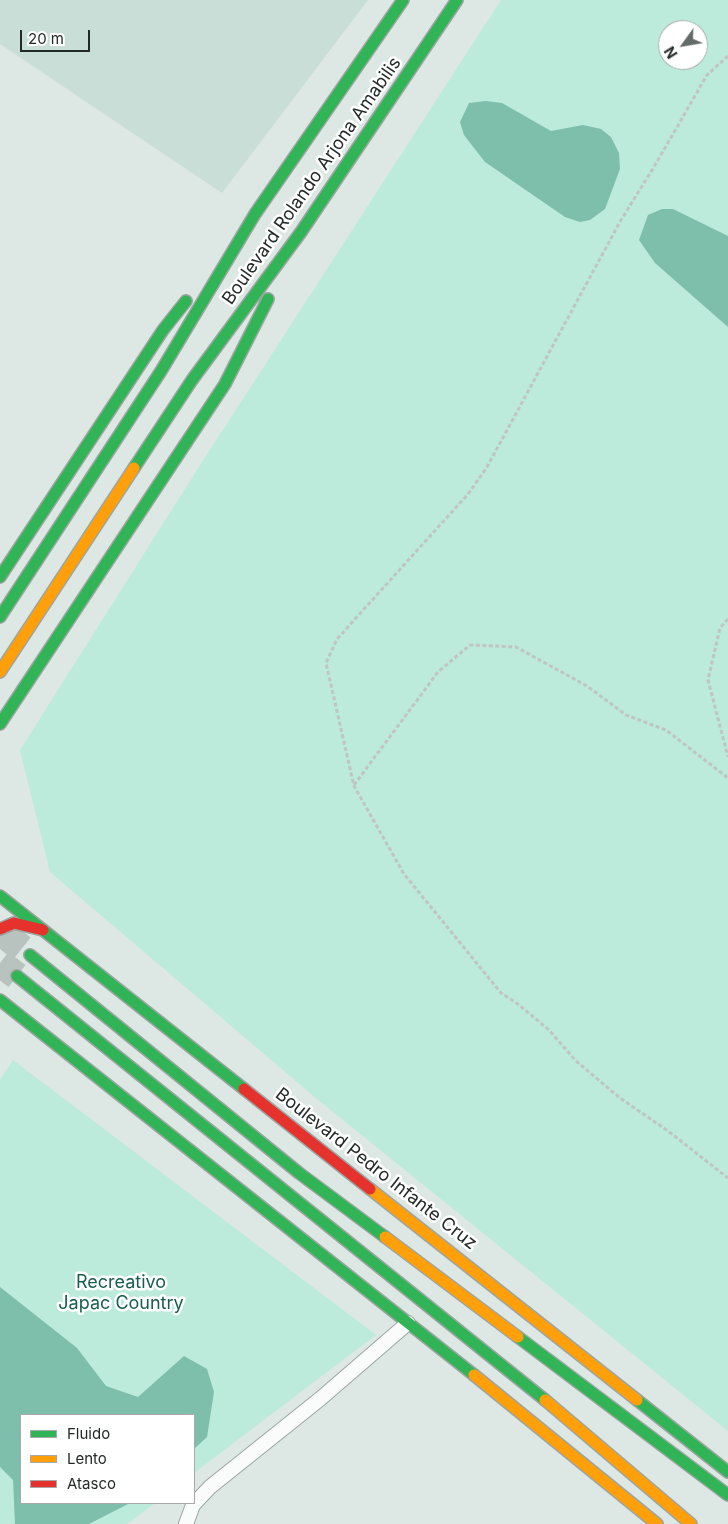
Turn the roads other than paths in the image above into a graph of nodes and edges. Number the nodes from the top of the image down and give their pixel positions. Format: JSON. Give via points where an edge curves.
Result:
{"nodes":[{"id":1,"x":403,"y":0,"type":"edge"},
{"id":2,"x":457,"y":0,"type":"edge"},
{"id":3,"x":255,"y":214,"type":"junction"},
{"id":4,"x":301,"y":232,"type":"junction"},
{"id":5,"x":0,"y":576,"type":"edge"},
{"id":6,"x":0,"y":617,"type":"edge"},
{"id":7,"x":0,"y":672,"type":"edge"},
{"id":8,"x":0,"y":724,"type":"edge"},
{"id":9,"x":1,"y":897,"type":"edge"},
{"id":10,"x":0,"y":929,"type":"edge"},
{"id":11,"x":47,"y":932,"type":"junction"},
{"id":12,"x":30,"y":955,"type":"tunnel mouth"},
{"id":13,"x":16,"y":976,"type":"tunnel mouth"},
{"id":14,"x":0,"y":1000,"type":"edge"},
{"id":15,"x":408,"y":1324,"type":"junction"},
{"id":16,"x":728,"y":1472,"type":"edge"},
{"id":17,"x":728,"y":1495,"type":"edge"},
{"id":18,"x":195,"y":1503,"type":"edge"},
{"id":19,"x":194,"y":1504,"type":"edge"},
{"id":20,"x":186,"y":1524,"type":"edge"},
{"id":21,"x":657,"y":1524,"type":"edge"},
{"id":22,"x":691,"y":1524,"type":"edge"}],
"edges":[{"from":1,"to":3,"type":"main road","name":"Boulevard Rolando Arjona Amabilis"},
{"from":2,"to":4,"type":"main road","name":"Boulevard Rolando Arjona Amabilis"},
{"from":3,"to":5,"type":"main road","via":[[163,330]]},
{"from":3,"to":6,"type":"main road","name":"Boulevard Rolando Arjona Amabilis","via":[[161,371]]},
{"from":4,"to":7,"type":"main road","name":"Boulevard Rolando Arjona Amabilis","via":[[192,380]]},
{"from":4,"to":8,"type":"main road","via":[[225,384]]},
{"from":9,"to":11,"type":"main road","name":"Boulevard Pedro Infante Cruz"},
{"from":10,"to":11,"type":"main road","via":[[14,923]]},
{"from":11,"to":16,"type":"main road","name":"Boulevard Pedro Infante Cruz"},
{"from":12,"to":17,"type":"main road","via":[[299,1174]]},
{"from":13,"to":22,"type":"main road","via":[[503,1364]]},
{"from":14,"to":15,"type":"main road"},
{"from":15,"to":18,"type":"lane","via":[[210,1487]]},
{"from":15,"to":21,"type":"main road"},
{"from":19,"to":20,"type":"lane"}]}
